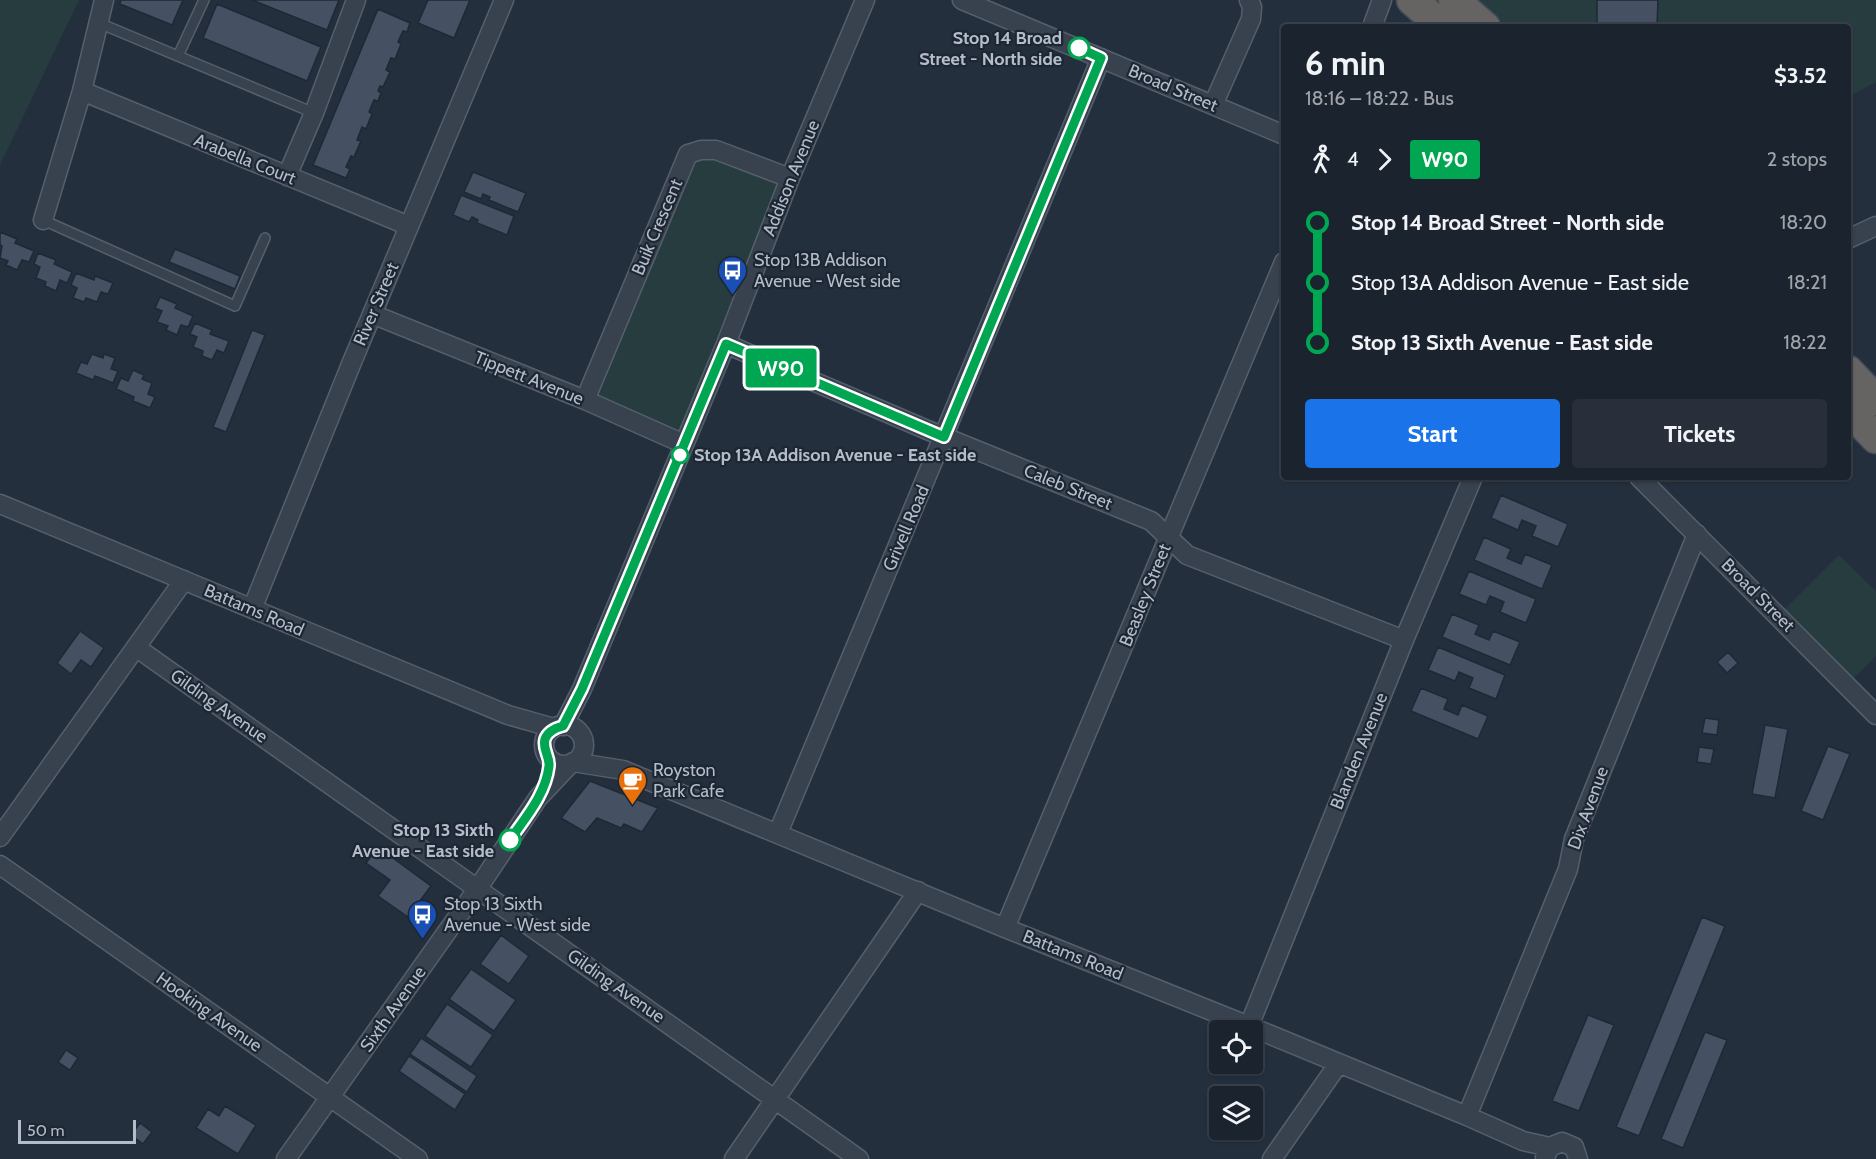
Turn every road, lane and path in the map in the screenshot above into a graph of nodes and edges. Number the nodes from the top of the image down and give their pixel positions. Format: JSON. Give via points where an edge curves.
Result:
{"nodes":[{"id":1,"x":104,"y":0,"type":"edge"},
{"id":2,"x":204,"y":0,"type":"edge"},
{"id":3,"x":356,"y":0,"type":"edge"},
{"id":4,"x":504,"y":0,"type":"edge"},
{"id":5,"x":865,"y":0,"type":"edge"},
{"id":6,"x":962,"y":0,"type":"edge"},
{"id":7,"x":1249,"y":0,"type":"edge"},
{"id":8,"x":1383,"y":0,"type":"edge"},
{"id":9,"x":99,"y":23,"type":"junction"},
{"id":10,"x":1373,"y":24,"type":"edge"},
{"id":11,"x":178,"y":57,"type":"junction"},
{"id":12,"x":1101,"y":58,"type":"junction"},
{"id":13,"x":82,"y":91,"type":"junction"},
{"id":14,"x":1213,"y":105,"type":"junction"},
{"id":15,"x":314,"y":113,"type":"junction"},
{"id":16,"x":1281,"y":134,"type":"edge"},
{"id":17,"x":287,"y":176,"type":"junction"},
{"id":18,"x":790,"y":178,"type":"junction"},
{"id":19,"x":43,"y":220,"type":"joint"},
{"id":20,"x":409,"y":226,"type":"junction"},
{"id":21,"x":1876,"y":226,"type":"edge"},
{"id":22,"x":265,"y":238,"type":"dead end"},
{"id":23,"x":1851,"y":238,"type":"edge"},
{"id":24,"x":1281,"y":269,"type":"edge"},
{"id":25,"x":372,"y":314,"type":"junction"},
{"id":26,"x":726,"y":344,"type":"junction"},
{"id":27,"x":1851,"y":374,"type":"edge"},
{"id":28,"x":585,"y":400,"type":"junction"},
{"id":29,"x":1876,"y":400,"type":"edge"},
{"id":30,"x":1851,"y":412,"type":"edge"},
{"id":31,"x":944,"y":437,"type":"junction"},
{"id":32,"x":1876,"y":438,"type":"edge"},
{"id":33,"x":684,"y":444,"type":"junction"},
{"id":34,"x":1472,"y":480,"type":"edge"},
{"id":35,"x":1642,"y":480,"type":"edge"},
{"id":36,"x":0,"y":504,"type":"edge"},
{"id":37,"x":1697,"y":534,"type":"junction"},
{"id":38,"x":1169,"y":538,"type":"junction"},
{"id":39,"x":184,"y":580,"type":"junction"},
{"id":40,"x":252,"y":609,"type":"junction"},
{"id":41,"x":1404,"y":640,"type":"junction"},
{"id":42,"x":137,"y":648,"type":"junction"},
{"id":43,"x":508,"y":715,"type":"junction"},
{"id":44,"x":1876,"y":715,"type":"edge"},
{"id":45,"x":569,"y":731,"type":"junction"},
{"id":46,"x":547,"y":753,"type":"junction"},
{"id":47,"x":571,"y":763,"type":"junction"},
{"id":48,"x":623,"y":770,"type":"junction"},
{"id":49,"x":538,"y":798,"type":"junction"},
{"id":50,"x":778,"y":833,"type":"junction"},
{"id":51,"x":0,"y":837,"type":"edge"},
{"id":52,"x":0,"y":865,"type":"edge"},
{"id":53,"x":478,"y":888,"type":"junction"},
{"id":54,"x":918,"y":891,"type":"junction"},
{"id":55,"x":1005,"y":928,"type":"junction"},
{"id":56,"x":1234,"y":1020,"type":"edge"},
{"id":57,"x":1251,"y":1020,"type":"edge"},
{"id":58,"x":1263,"y":1032,"type":"edge"},
{"id":59,"x":1339,"y":1063,"type":"junction"},
{"id":60,"x":329,"y":1097,"type":"junction"},
{"id":61,"x":775,"y":1100,"type":"junction"},
{"id":62,"x":1467,"y":1116,"type":"junction"},
{"id":63,"x":1546,"y":1155,"type":"edge"},
{"id":64,"x":1580,"y":1158,"type":"edge"},
{"id":65,"x":286,"y":1159,"type":"edge"},
{"id":66,"x":418,"y":1159,"type":"edge"},
{"id":67,"x":734,"y":1159,"type":"edge"},
{"id":68,"x":860,"y":1159,"type":"edge"},
{"id":69,"x":1272,"y":1159,"type":"edge"}],
"edges":[{"from":1,"to":9,"type":"street"},
{"from":2,"to":11,"type":"lane"},
{"from":3,"to":15,"type":"street"},
{"from":4,"to":20,"type":"street","name":"River Street"},
{"from":5,"to":18,"type":"street","name":"Addison Avenue"},
{"from":6,"to":12,"type":"street","name":"Broad Street"},
{"from":7,"to":14,"type":"street","via":[[1251,19]]},
{"from":8,"to":10,"type":"street"},
{"from":9,"to":11,"type":"lane"},
{"from":9,"to":13,"type":"street"},
{"from":11,"to":15,"type":"lane"},
{"from":12,"to":14,"type":"street","name":"Broad Street"},
{"from":12,"to":31,"type":"street","name":"Grivell Road"},
{"from":13,"to":17,"type":"street","name":"Arabella Court"},
{"from":13,"to":19,"type":"street"},
{"from":14,"to":16,"type":"street","name":"Broad Street"},
{"from":15,"to":17,"type":"street"},
{"from":17,"to":20,"type":"street","name":"Arabella Court"},
{"from":18,"to":26,"type":"street","name":"Addison Avenue"},
{"from":18,"to":28,"type":"street","name":"Buik Crescent","via":[[716,150],[688,154]]},
{"from":19,"to":22,"type":"lane","via":[[236,306]]},
{"from":20,"to":25,"type":"street","name":"River Street"},
{"from":21,"to":23,"type":"street"},
{"from":24,"to":38,"type":"street","name":"Beasley Street"},
{"from":25,"to":28,"type":"street","name":"Tippett Avenue"},
{"from":25,"to":40,"type":"street","name":"River Street"},
{"from":26,"to":31,"type":"street","name":"Caleb Street"},
{"from":26,"to":33,"type":"street","name":"Addison Avenue"},
{"from":27,"to":29,"type":"highway"},
{"from":28,"to":33,"type":"street","name":"Tippett Avenue"},
{"from":30,"to":32,"type":"highway"},
{"from":31,"to":38,"type":"street","name":"Caleb Street","via":[[1150,520]]},
{"from":31,"to":50,"type":"street","name":"Grivell Road"},
{"from":33,"to":45,"type":"street","name":"Addison Avenue","via":[[582,689]]},
{"from":34,"to":41,"type":"street","name":"Blanden Avenue"},
{"from":35,"to":37,"type":"street","name":"Broad Street"},
{"from":36,"to":39,"type":"street","name":"Battams Road"},
{"from":37,"to":44,"type":"street","name":"Broad Street"},
{"from":37,"to":62,"type":"street","name":"Dix Avenue","via":[[1574,839],[1568,869]]},
{"from":38,"to":41,"type":"street","name":"Caleb Street","via":[[1187,555]]},
{"from":38,"to":55,"type":"street","name":"Beasley Street"},
{"from":39,"to":40,"type":"street","name":"Battams Road"},
{"from":39,"to":42,"type":"street"},
{"from":40,"to":43,"type":"street","name":"Battams Road"},
{"from":41,"to":57,"type":"street","name":"Blanden Avenue"},
{"from":42,"to":51,"type":"street"},
{"from":42,"to":53,"type":"street","name":"Gilding Avenue"},
{"from":43,"to":45,"type":"street","name":"Battams Road"},
{"from":43,"to":46,"type":"street","name":"Battams Road"},
{"from":45,"to":46,"type":"street","via":[[546,738]]},
{"from":45,"to":47,"type":"street","via":[[582,753]]},
{"from":45,"to":48,"type":"street","name":"Battams Road"},
{"from":46,"to":47,"type":"street","via":[[555,763]]},
{"from":46,"to":49,"type":"street","name":"Sixth Avenue","via":[[548,771]]},
{"from":47,"to":48,"type":"street","name":"Battams Road"},
{"from":47,"to":49,"type":"street","name":"Sixth Avenue"},
{"from":48,"to":50,"type":"street","name":"Battams Road"},
{"from":49,"to":53,"type":"street","name":"Sixth Avenue"},
{"from":50,"to":54,"type":"street","name":"Battams Road"},
{"from":52,"to":60,"type":"street","name":"Hooking Avenue"},
{"from":53,"to":60,"type":"street","name":"Sixth Avenue"},
{"from":53,"to":61,"type":"street","name":"Gilding Avenue"},
{"from":54,"to":55,"type":"street","name":"Battams Road"},
{"from":54,"to":61,"type":"street"},
{"from":55,"to":56,"type":"street","name":"Battams Road"},
{"from":58,"to":59,"type":"street","name":"Battams Road"},
{"from":59,"to":62,"type":"street","name":"Battams Road"},
{"from":59,"to":69,"type":"street"},
{"from":60,"to":65,"type":"street","name":"Sixth Avenue"},
{"from":60,"to":66,"type":"street","name":"Hooking Avenue"},
{"from":61,"to":67,"type":"street"},
{"from":61,"to":68,"type":"street","name":"Gilding Avenue"},
{"from":62,"to":63,"type":"street","name":"Battams Road"},
{"from":63,"to":64,"type":"street","via":[[1562,1142],[1574,1147]]}]}
